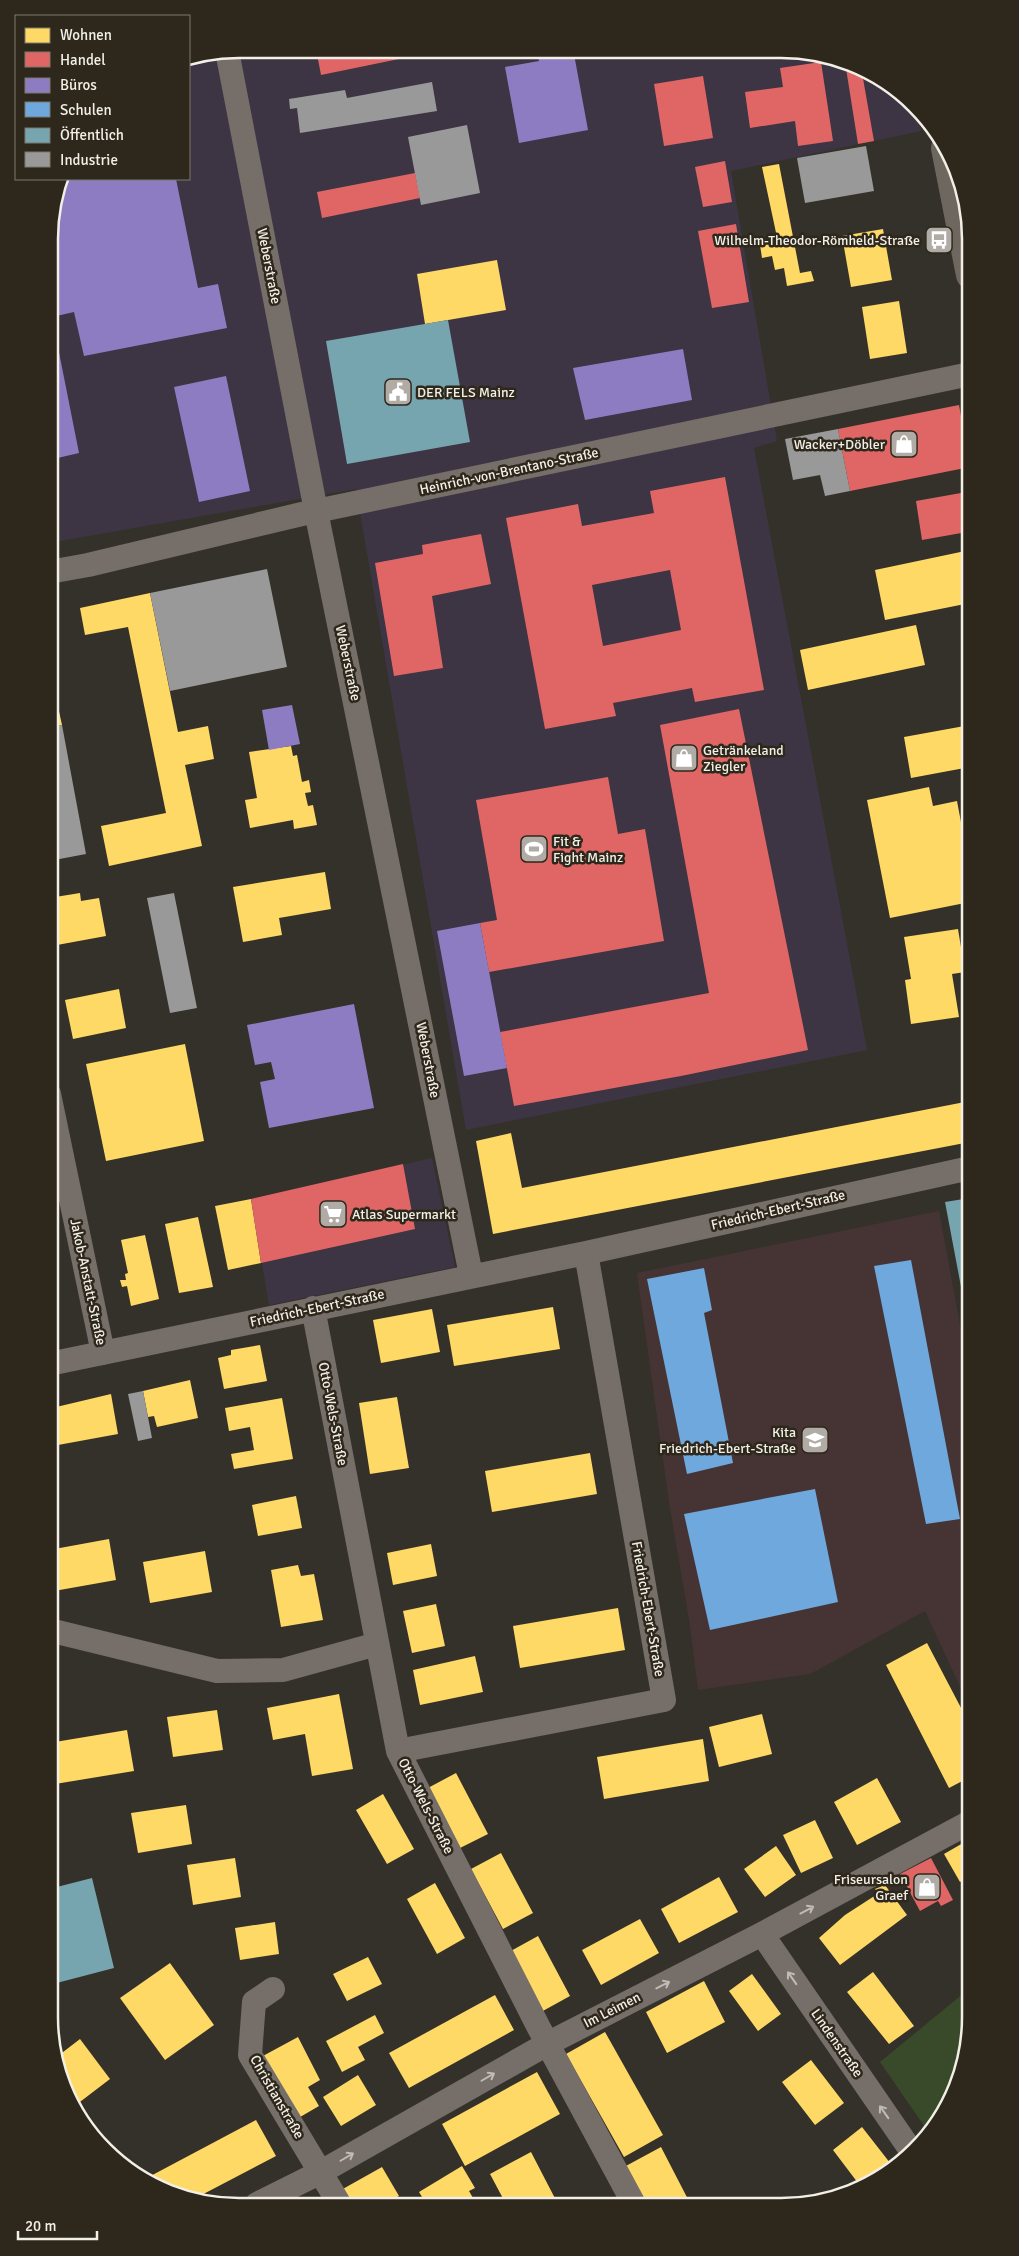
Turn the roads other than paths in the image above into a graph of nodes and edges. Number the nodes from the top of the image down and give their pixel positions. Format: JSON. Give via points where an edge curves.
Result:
{"nodes":[{"id":1,"x":228,"y":58,"type":"edge"},
{"id":2,"x":950,"y":176,"type":"edge"},
{"id":3,"x":961,"y":232,"type":"edge"},
{"id":4,"x":962,"y":376,"type":"edge"},
{"id":5,"x":316,"y":512,"type":"junction"},
{"id":6,"x":58,"y":570,"type":"edge"},
{"id":7,"x":58,"y":1138,"type":"edge"},
{"id":8,"x":962,"y":1170,"type":"edge"},
{"id":9,"x":586,"y":1253,"type":"junction"},
{"id":10,"x":471,"y":1275,"type":"junction"},
{"id":11,"x":313,"y":1308,"type":"junction"},
{"id":12,"x":102,"y":1353,"type":"junction"},
{"id":13,"x":58,"y":1362,"type":"edge"},
{"id":14,"x":58,"y":1632,"type":"edge"},
{"id":15,"x":377,"y":1644,"type":"junction"},
{"id":16,"x":398,"y":1751,"type":"junction"},
{"id":17,"x":962,"y":1826,"type":"edge"},
{"id":18,"x":762,"y":1934,"type":"junction"},
{"id":19,"x":273,"y":1989,"type":"dead end"},
{"id":20,"x":547,"y":2044,"type":"junction"},
{"id":21,"x":908,"y":2147,"type":"edge"},
{"id":22,"x":321,"y":2172,"type":"junction"},
{"id":23,"x":269,"y":2198,"type":"edge"},
{"id":24,"x":336,"y":2198,"type":"edge"},
{"id":25,"x":631,"y":2198,"type":"edge"}],
"edges":[{"from":1,"to":5,"type":"street","name":"Weberstraße"},
{"from":2,"to":3,"type":"street"},
{"from":4,"to":5,"type":"street","name":"Heinrich-von-Brentano-Straße"},
{"from":5,"to":6,"type":"street","name":"Heinrich-von-Brentano-Straße"},
{"from":5,"to":10,"type":"street","name":"Weberstraße"},
{"from":7,"to":12,"type":"street","name":"Jakob-Anstatt-Straße"},
{"from":8,"to":9,"type":"street","name":"Friedrich-Ebert-Straße"},
{"from":9,"to":10,"type":"street","name":"Friedrich-Ebert-Straße"},
{"from":9,"to":16,"type":"street","name":"Friedrich-Ebert-Straße","via":[[664,1700]]},
{"from":10,"to":11,"type":"street","name":"Friedrich-Ebert-Straße"},
{"from":11,"to":12,"type":"street","name":"Friedrich-Ebert-Straße"},
{"from":11,"to":15,"type":"street","name":"Otto-Wels-Straße"},
{"from":12,"to":13,"type":"street","name":"Friedrich-Ebert-Straße"},
{"from":14,"to":15,"type":"street","via":[[217,1671],[283,1670]]},
{"from":15,"to":16,"type":"street","name":"Otto-Wels-Straße"},
{"from":16,"to":20,"type":"street","name":"Otto-Wels-Straße"},
{"from":18,"to":17,"type":"street","name":"Im Leimen","one_way":true},
{"from":20,"to":18,"type":"street","name":"Im Leimen","one_way":true},
{"from":21,"to":18,"type":"street","name":"Lindenstraße","one_way":true},
{"from":19,"to":22,"type":"street","name":"Christianstraße","via":[[254,2002],[250,2056]]},
{"from":22,"to":20,"type":"street","name":"Im Leimen","one_way":true},
{"from":20,"to":25,"type":"street","name":"Otto-Wels-Straße"},
{"from":22,"to":23,"type":"street","name":"Im Leimen"},
{"from":22,"to":24,"type":"street","name":"Christianstraße"}]}
